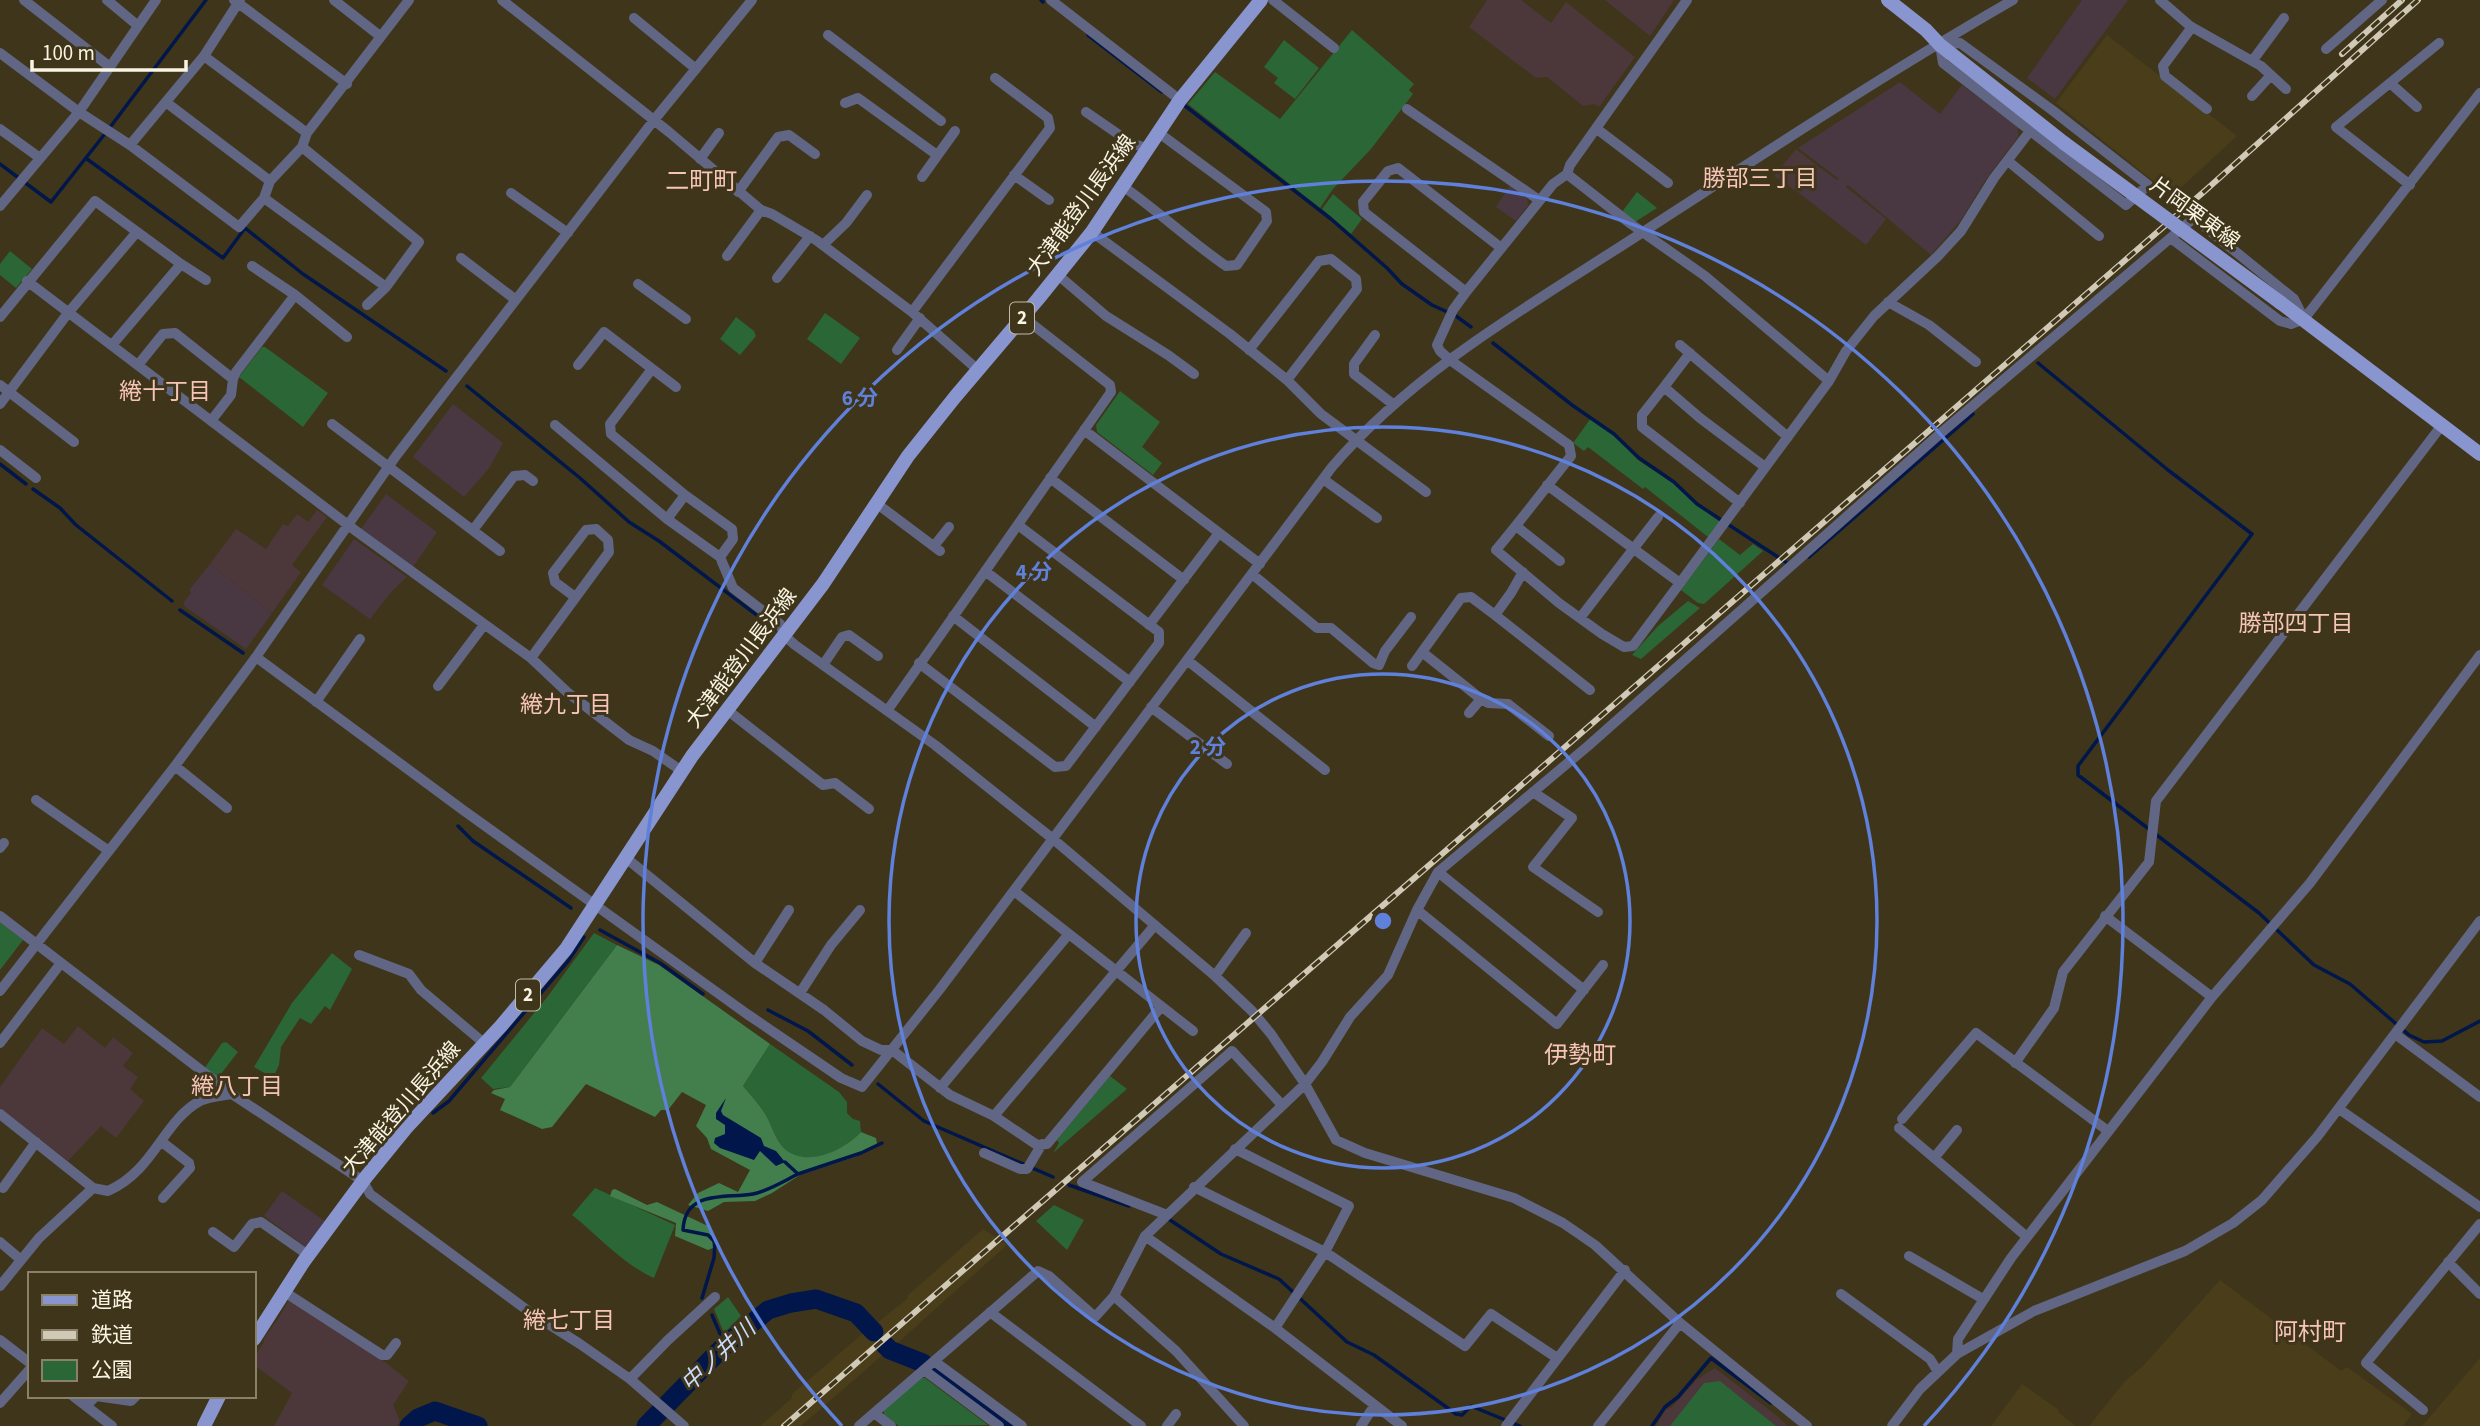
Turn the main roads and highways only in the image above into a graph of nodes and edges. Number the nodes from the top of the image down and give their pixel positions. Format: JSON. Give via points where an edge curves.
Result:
{"nodes":[{"id":1,"x":1261,"y":0,"type":"edge"},
{"id":2,"x":1888,"y":0,"type":"edge"},
{"id":3,"x":2480,"y":454,"type":"edge"},
{"id":4,"x":256,"y":1336,"type":"edge"},
{"id":5,"x":218,"y":1398,"type":"edge"},
{"id":6,"x":204,"y":1426,"type":"edge"}],
"edges":[{"from":1,"to":4,"type":"main road","name":"大津能登川長浜線","number":"2","via":[[1180,100],[1092,232],[923,437],[823,584],[726,709],[566,949],[363,1181]]},
{"from":2,"to":3,"type":"main road","name":"片岡栗東線","bridge":true,"via":[[2064,143]]},
{"from":5,"to":6,"type":"main road"}]}
